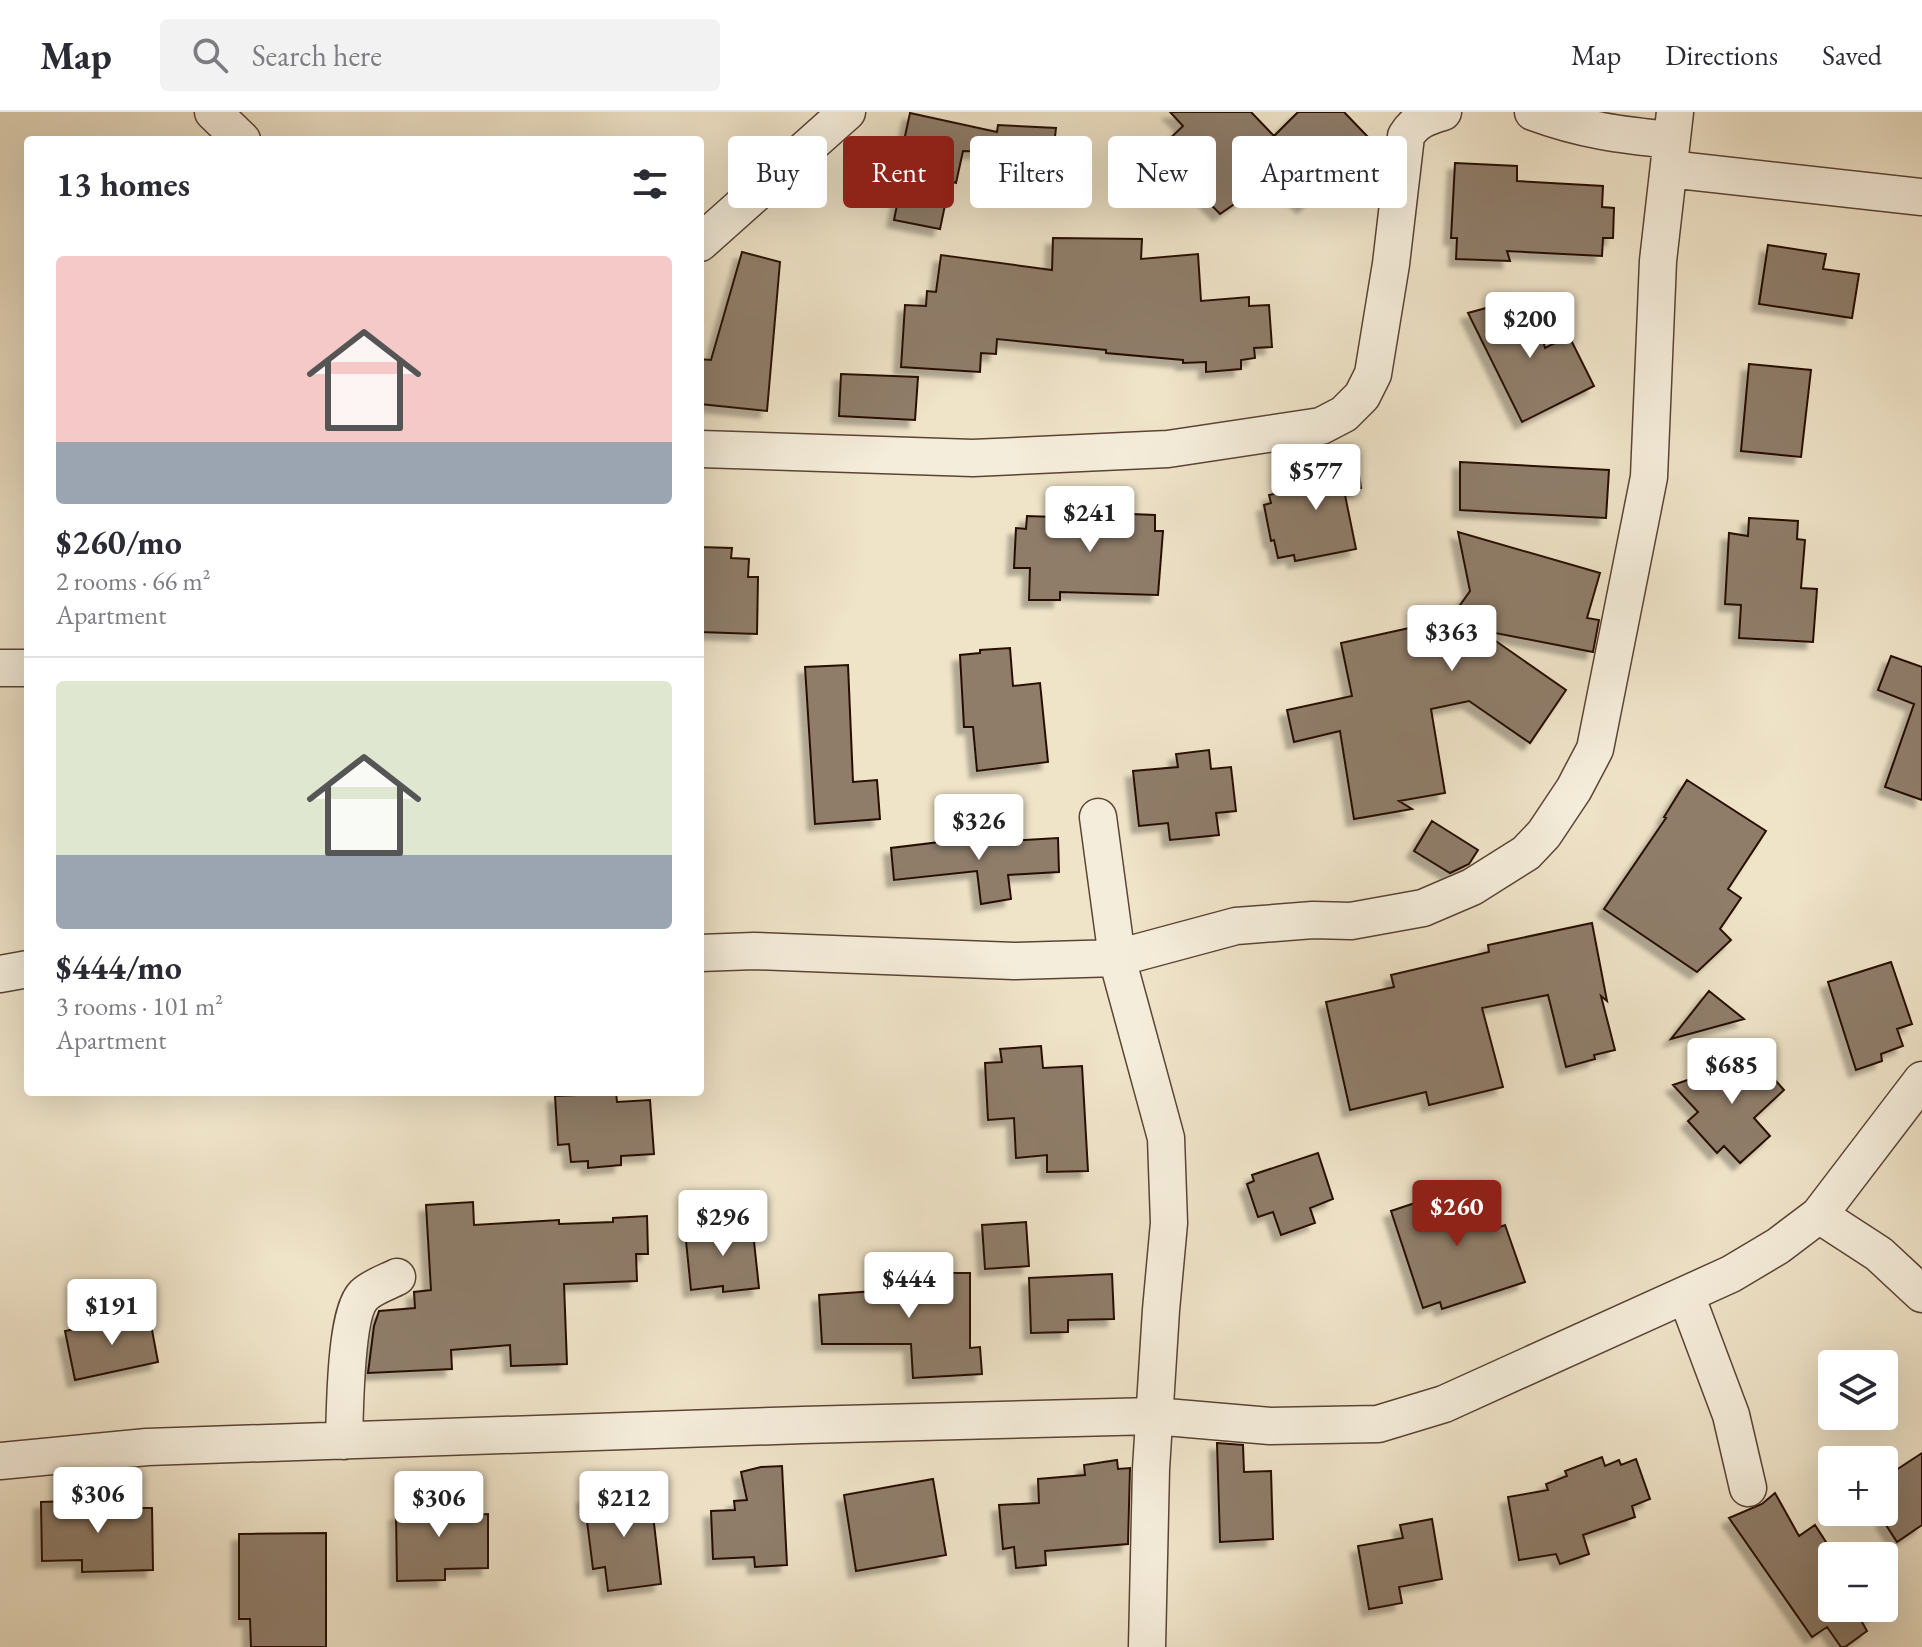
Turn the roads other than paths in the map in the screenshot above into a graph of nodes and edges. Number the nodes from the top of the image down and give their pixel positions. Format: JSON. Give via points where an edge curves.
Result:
{"nodes":[{"id":1,"x":213,"y":112,"type":"edge"},
{"id":2,"x":847,"y":112,"type":"edge"},
{"id":3,"x":1443,"y":112,"type":"edge"},
{"id":4,"x":1533,"y":112,"type":"edge"},
{"id":5,"x":238,"y":136,"type":"edge"},
{"id":6,"x":1671,"y":140,"type":"edge"},
{"id":7,"x":1922,"y":197,"type":"edge"},
{"id":8,"x":704,"y":239,"type":"edge"},
{"id":9,"x":704,"y":449,"type":"edge"},
{"id":10,"x":0,"y":668,"type":"edge"},
{"id":11,"x":24,"y":668,"type":"edge"},
{"id":12,"x":1098,"y":817,"type":"dead end"},
{"id":13,"x":704,"y":953,"type":"edge"},
{"id":14,"x":1117,"y":958,"type":"junction"},
{"id":15,"x":24,"y":970,"type":"edge"},
{"id":16,"x":0,"y":974,"type":"edge"},
{"id":17,"x":1922,"y":1080,"type":"edge"},
{"id":18,"x":1819,"y":1215,"type":"junction"},
{"id":19,"x":397,"y":1277,"type":"dead end"},
{"id":20,"x":1922,"y":1294,"type":"edge"},
{"id":21,"x":1686,"y":1295,"type":"junction"},
{"id":22,"x":1154,"y":1416,"type":"junction"},
{"id":23,"x":344,"y":1441,"type":"junction"},
{"id":24,"x":0,"y":1461,"type":"edge"},
{"id":25,"x":1748,"y":1488,"type":"dead end"},
{"id":26,"x":1147,"y":1647,"type":"edge"}],
"edges":[{"from":1,"to":5,"type":"street"},
{"from":2,"to":8,"type":"street"},
{"from":3,"to":9,"type":"street","via":[[1419,121],[1406,136],[1373,374],[1362,396],[1321,426],[1168,449],[973,458]]},
{"from":4,"to":6,"type":"street","via":[[1608,134]]},
{"from":6,"to":7,"type":"street"},
{"from":6,"to":14,"type":"street","via":[[1658,261],[1649,477],[1595,749],[1544,834],[1526,853],[1472,887],[1423,908],[1351,921],[1236,926]]},
{"from":10,"to":11,"type":"street"},
{"from":12,"to":14,"type":"street"},
{"from":13,"to":14,"type":"street","via":[[1014,961]]},
{"from":14,"to":22,"type":"street","via":[[1166,1138],[1169,1223]]},
{"from":15,"to":16,"type":"street"},
{"from":17,"to":18,"type":"street"},
{"from":18,"to":20,"type":"street","via":[[1879,1254]]},
{"from":18,"to":21,"type":"street","via":[[1778,1246]]},
{"from":19,"to":23,"type":"street","via":[[364,1295],[356,1307]]},
{"from":21,"to":22,"type":"street","via":[[1444,1404],[1378,1424],[1270,1426]]},
{"from":21,"to":25,"type":"street","via":[[1731,1415]]},
{"from":22,"to":23,"type":"street"},
{"from":22,"to":26,"type":"street"},
{"from":23,"to":24,"type":"street","via":[[147,1447]]}]}
